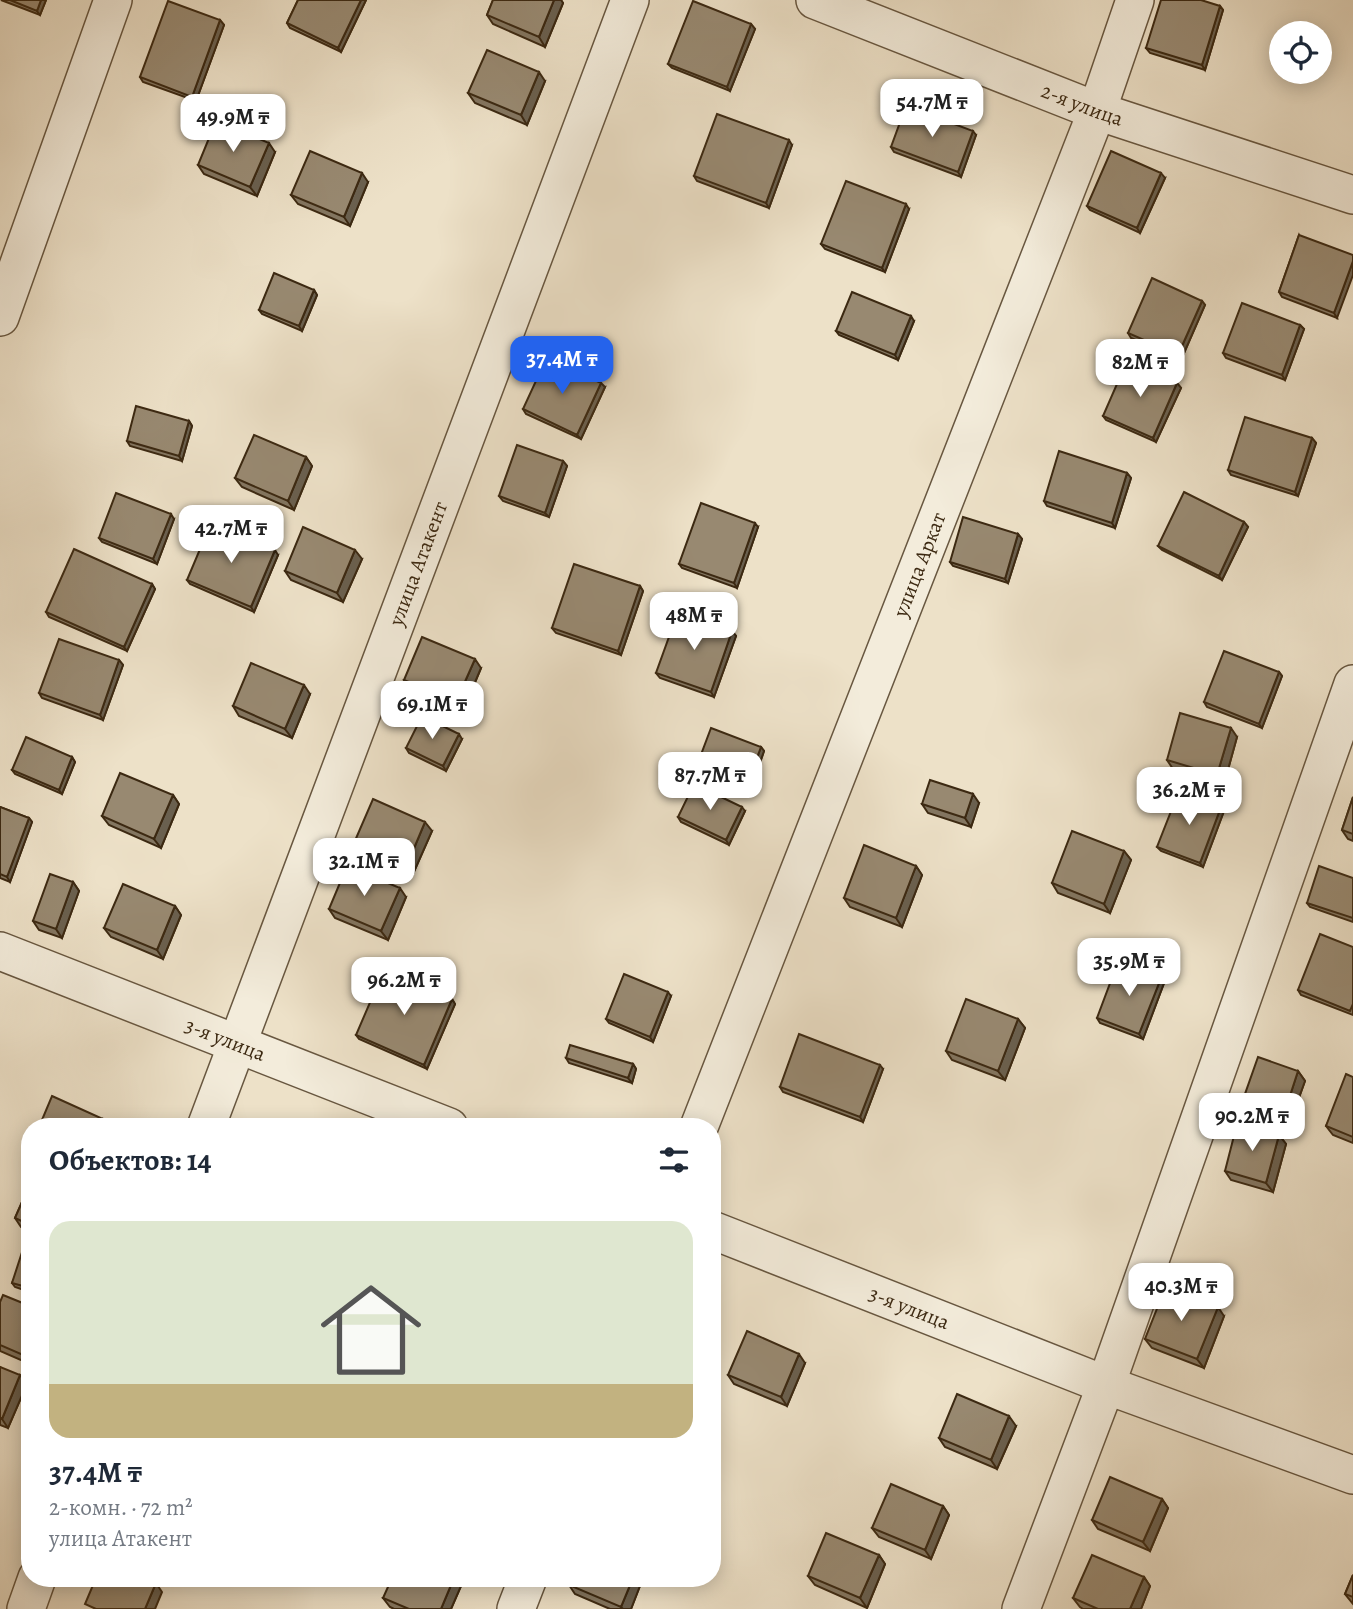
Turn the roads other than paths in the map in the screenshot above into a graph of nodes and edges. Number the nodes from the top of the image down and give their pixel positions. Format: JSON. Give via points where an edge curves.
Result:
{"nodes":[{"id":1,"x":113,"y":0,"type":"edge"},
{"id":2,"x":630,"y":0,"type":"edge"},
{"id":3,"x":815,"y":0,"type":"edge"},
{"id":4,"x":1135,"y":0,"type":"edge"},
{"id":5,"x":1097,"y":111,"type":"junction"},
{"id":6,"x":1353,"y":195,"type":"edge"},
{"id":7,"x":0,"y":317,"type":"edge"},
{"id":8,"x":1353,"y":684,"type":"edge"},
{"id":9,"x":0,"y":951,"type":"edge"},
{"id":10,"x":237,"y":1044,"type":"junction"},
{"id":11,"x":209,"y":1118,"type":"edge"},
{"id":12,"x":426,"y":1118,"type":"edge"},
{"id":13,"x":703,"y":1118,"type":"edge"},
{"id":14,"x":721,"y":1234,"type":"edge"},
{"id":15,"x":1107,"y":1385,"type":"junction"},
{"id":16,"x":1353,"y":1475,"type":"edge"},
{"id":17,"x":34,"y":1587,"type":"edge"},
{"id":18,"x":525,"y":1587,"type":"edge"},
{"id":19,"x":26,"y":1609,"type":"edge"},
{"id":20,"x":516,"y":1609,"type":"edge"},
{"id":21,"x":1021,"y":1609,"type":"edge"}],
"edges":[{"from":1,"to":7,"type":"street"},
{"from":2,"to":10,"type":"street","name":"улица Атакент"},
{"from":3,"to":5,"type":"street","name":"2-я улица"},
{"from":4,"to":5,"type":"street","name":"улица Аркат"},
{"from":5,"to":6,"type":"street","name":"2-я улица"},
{"from":5,"to":13,"type":"street","name":"улица Аркат"},
{"from":8,"to":15,"type":"street"},
{"from":9,"to":10,"type":"street","name":"3-я улица"},
{"from":10,"to":11,"type":"street","name":"улица Атакент"},
{"from":10,"to":12,"type":"street","name":"3-я улица"},
{"from":14,"to":15,"type":"street","name":"3-я улица"},
{"from":15,"to":16,"type":"street","name":"3-я улица"},
{"from":15,"to":21,"type":"street"},
{"from":17,"to":19,"type":"street"},
{"from":18,"to":20,"type":"street"}]}
